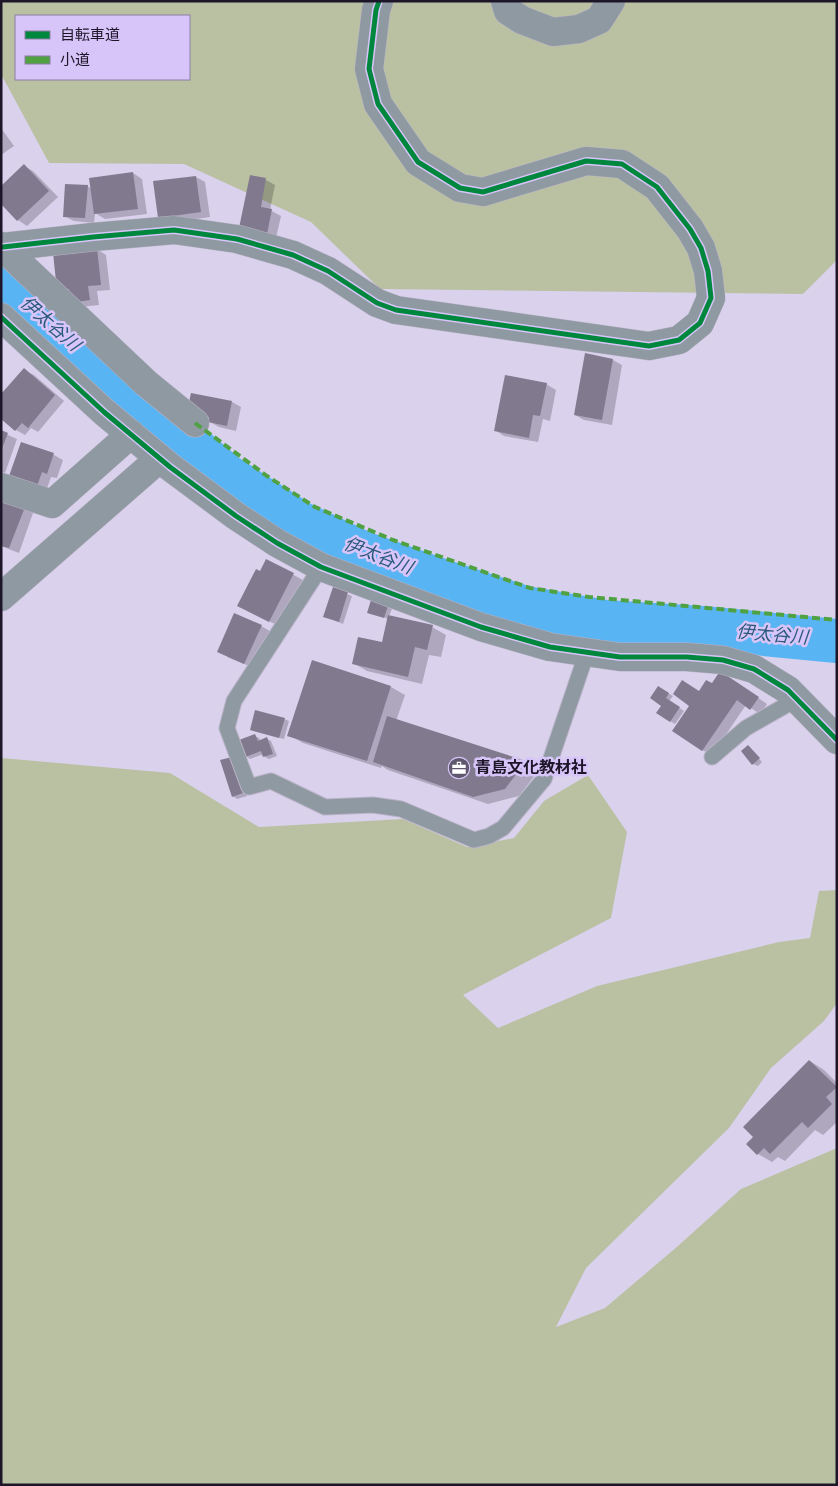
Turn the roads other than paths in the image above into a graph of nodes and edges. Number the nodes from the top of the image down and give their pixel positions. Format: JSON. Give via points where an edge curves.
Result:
{"nodes":[{"id":1,"x":379,"y":1,"type":"edge"},
{"id":2,"x":505,"y":1,"type":"edge"},
{"id":3,"x":611,"y":1,"type":"edge"},
{"id":4,"x":2,"y":246,"type":"edge"},
{"id":5,"x":1,"y":318,"type":"edge"},
{"id":6,"x":195,"y":423,"type":"dead end"},
{"id":7,"x":131,"y":434,"type":"junction"},
{"id":8,"x":160,"y":459,"type":"junction"},
{"id":9,"x":1,"y":487,"type":"edge"},
{"id":10,"x":321,"y":567,"type":"junction"},
{"id":11,"x":1,"y":597,"type":"edge"},
{"id":12,"x":587,"y":652,"type":"junction"},
{"id":13,"x":797,"y":699,"type":"junction"},
{"id":14,"x":837,"y":740,"type":"edge"},
{"id":15,"x":712,"y":757,"type":"dead end"}],
"edges":[{"from":1,"to":4,"type":"street","via":[[369,69],[378,104],[418,162],[460,188],[483,192],[586,161],[622,164],[657,187],[690,228],[701,248],[711,298],[700,323],[679,340],[649,346],[396,310],[376,303],[328,271],[293,255],[237,239],[174,230]]},
{"from":2,"to":3,"type":"street","via":[[508,11],[553,32],[579,29],[599,20]]},
{"from":4,"to":6,"type":"street","via":[[146,383]]},
{"from":5,"to":7,"type":"street"},
{"from":7,"to":8,"type":"street"},
{"from":7,"to":9,"type":"street","via":[[52,504]]},
{"from":8,"to":10,"type":"street","via":[[236,516]]},
{"from":8,"to":11,"type":"street"},
{"from":10,"to":12,"type":"street","via":[[481,627],[550,648]]},
{"from":10,"to":12,"type":"lane","via":[[234,701],[227,728],[249,787],[271,781],[325,807],[373,805],[401,809],[474,840],[489,836],[503,828],[544,779]]},
{"from":12,"to":13,"type":"street","via":[[620,657],[722,660],[754,668]]},
{"from":13,"to":14,"type":"street"},
{"from":13,"to":15,"type":"lane","via":[[746,728]]}]}
